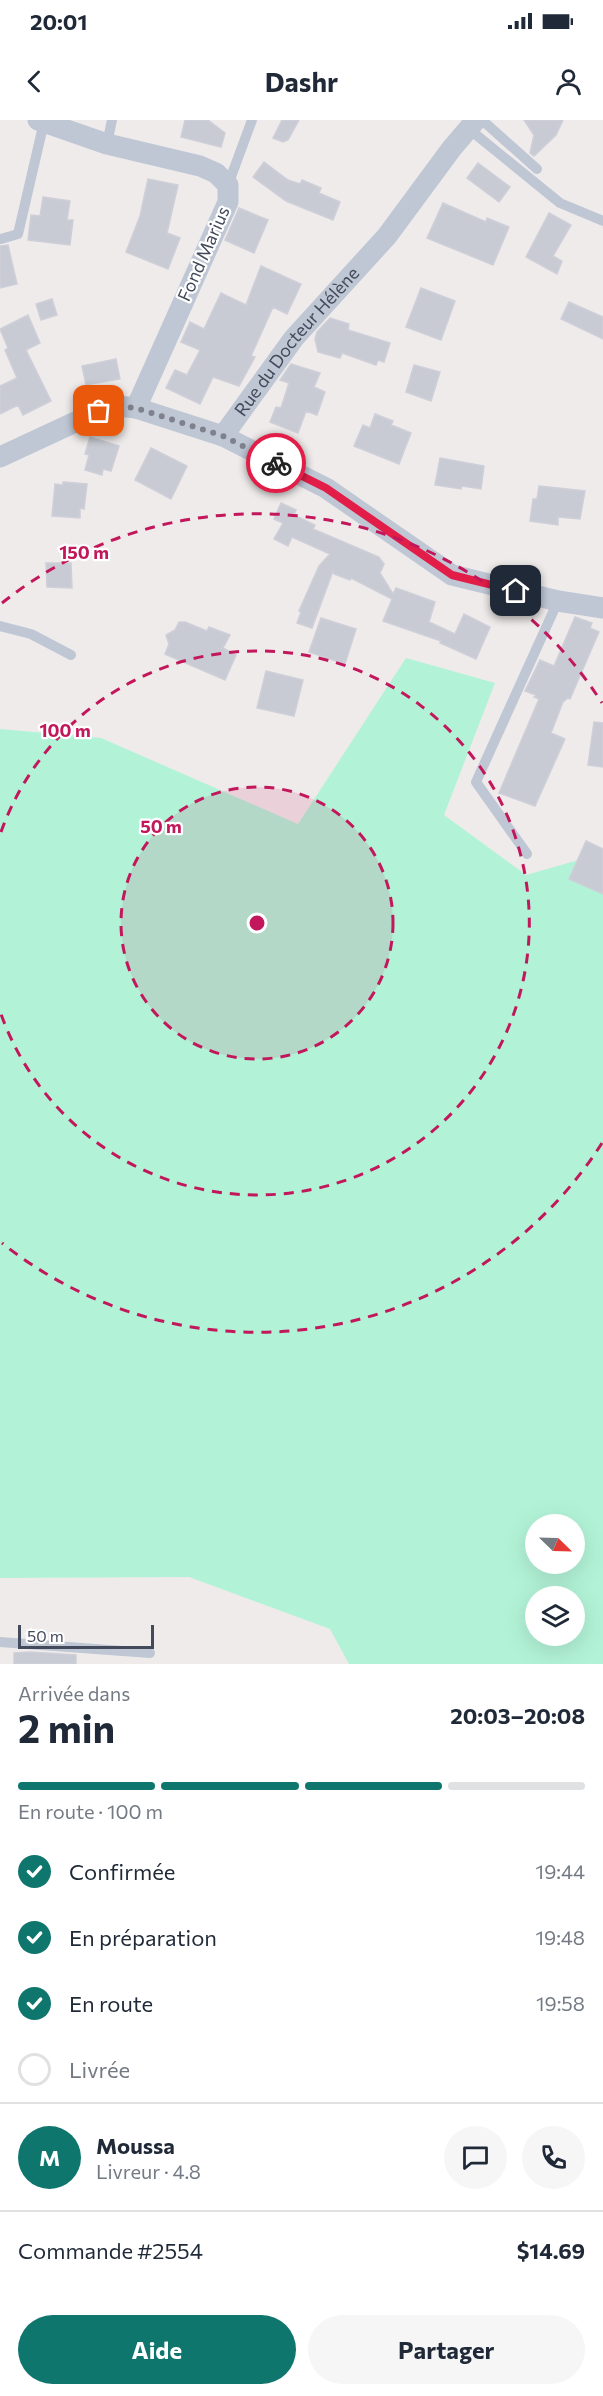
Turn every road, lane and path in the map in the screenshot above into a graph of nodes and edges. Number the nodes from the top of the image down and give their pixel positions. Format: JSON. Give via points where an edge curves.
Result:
{"nodes":[{"id":1,"x":112,"y":120,"type":"edge"},
{"id":2,"x":252,"y":120,"type":"edge"},
{"id":3,"x":41,"y":121,"type":"edge"},
{"id":4,"x":476,"y":123,"type":"edge"},
{"id":5,"x":107,"y":144,"type":"junction"},
{"id":6,"x":537,"y":169,"type":"dead end"},
{"id":7,"x":228,"y":185,"type":"junction"},
{"id":8,"x":603,"y":221,"type":"edge"},
{"id":9,"x":1,"y":239,"type":"edge"},
{"id":10,"x":136,"y":408,"type":"junction"},
{"id":11,"x":223,"y":436,"type":"junction"},
{"id":12,"x":1,"y":452,"type":"edge"},
{"id":13,"x":558,"y":601,"type":"junction"},
{"id":14,"x":603,"y":608,"type":"edge"},
{"id":15,"x":0,"y":626,"type":"edge"},
{"id":16,"x":71,"y":655,"type":"dead end"},
{"id":17,"x":527,"y":854,"type":"dead end"},
{"id":18,"x":0,"y":1642,"type":"edge"},
{"id":19,"x":150,"y":1653,"type":"dead end"}],
"edges":[{"from":1,"to":5,"type":"lane"},
{"from":2,"to":7,"type":"lane"},
{"from":3,"to":5,"type":"street","name":"Fond Marius"},
{"from":3,"to":9,"type":"lane","via":[[18,234]]},
{"from":4,"to":6,"type":"lane"},
{"from":4,"to":8,"type":"lane","via":[[560,203]]},
{"from":4,"to":11,"type":"street","name":"Rue du Docteur Hélène","via":[[387,236],[294,338]]},
{"from":5,"to":7,"type":"street","name":"Fond Marius","via":[[200,166],[216,173]]},
{"from":7,"to":10,"type":"street","name":"Fond Marius","via":[[228,202]]},
{"from":10,"to":11,"type":"street","name":"Rue du Docteur Hélène"},
{"from":10,"to":12,"type":"street","name":"Rue du Docteur Hélène","via":[[119,406],[99,411]]},
{"from":11,"to":13,"type":"street","via":[[326,488],[452,575]]},
{"from":13,"to":14,"type":"street"},
{"from":13,"to":17,"type":"lane","via":[[477,782]]},
{"from":15,"to":16,"type":"lane","via":[[31,634]]},
{"from":18,"to":19,"type":"lane"}]}
